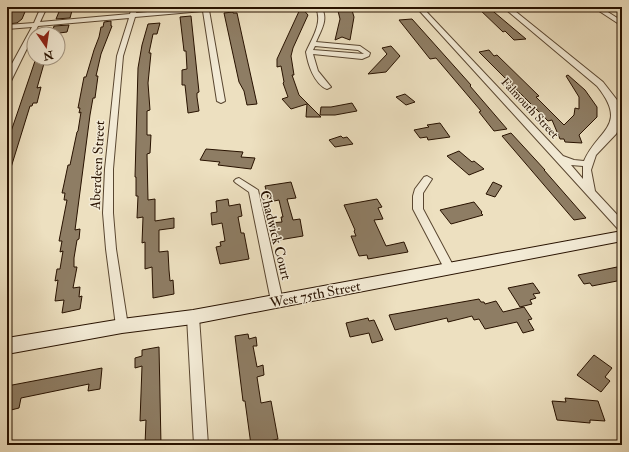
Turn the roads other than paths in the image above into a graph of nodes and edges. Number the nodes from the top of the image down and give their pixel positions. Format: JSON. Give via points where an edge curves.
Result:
{"nodes":[{"id":1,"x":44,"y":7,"type":"edge"},
{"id":2,"x":225,"y":7,"type":"edge"},
{"id":3,"x":318,"y":7,"type":"edge"},
{"id":4,"x":419,"y":7,"type":"edge"},
{"id":5,"x":506,"y":7,"type":"edge"},
{"id":6,"x":596,"y":7,"type":"edge"},
{"id":7,"x":206,"y":9,"type":"junction"},
{"id":8,"x":134,"y":11,"type":"edge"},
{"id":9,"x":36,"y":24,"type":"junction"},
{"id":10,"x":622,"y":24,"type":"edge"},
{"id":11,"x":7,"y":27,"type":"edge"},
{"id":12,"x":313,"y":44,"type":"junction"},
{"id":13,"x":309,"y":52,"type":"junction"},
{"id":14,"x":7,"y":81,"type":"edge"},
{"id":15,"x":328,"y":87,"type":"dead end"},
{"id":16,"x":221,"y":101,"type":"dead end"},
{"id":17,"x":559,"y":157,"type":"junction"},
{"id":18,"x":588,"y":164,"type":"junction"},
{"id":19,"x":427,"y":179,"type":"dead end"},
{"id":20,"x":240,"y":181,"type":"dead end"},
{"id":21,"x":592,"y":193,"type":"junction"},
{"id":22,"x":622,"y":226,"type":"edge"},
{"id":23,"x":622,"y":236,"type":"edge"},
{"id":24,"x":450,"y":269,"type":"junction"},
{"id":25,"x":277,"y":301,"type":"junction"},
{"id":26,"x":193,"y":317,"type":"junction"},
{"id":27,"x":122,"y":326,"type":"junction"},
{"id":28,"x":7,"y":346,"type":"edge"},
{"id":29,"x":201,"y":445,"type":"edge"}],
"edges":[{"from":1,"to":9,"type":"street"},
{"from":2,"to":7,"type":"street"},
{"from":3,"to":12,"type":"street","via":[[322,18]]},
{"from":4,"to":17,"type":"street","name":"Falmouth Street"},
{"from":5,"to":18,"type":"street","via":[[600,84],[617,105],[617,125],[594,152]]},
{"from":6,"to":10,"type":"street"},
{"from":7,"to":8,"type":"street"},
{"from":7,"to":16,"type":"street"},
{"from":8,"to":9,"type":"street"},
{"from":8,"to":27,"type":"street","name":"Aberdeen Street","via":[[120,56],[109,169],[108,213]]},
{"from":9,"to":11,"type":"street"},
{"from":9,"to":14,"type":"street"},
{"from":12,"to":13,"type":"street"},
{"from":12,"to":13,"type":"street","via":[[360,48],[368,53],[356,57]]},
{"from":13,"to":15,"type":"street","via":[[315,73]]},
{"from":17,"to":18,"type":"street","via":[[573,163]]},
{"from":17,"to":21,"type":"street","name":"Falmouth Street"},
{"from":18,"to":21,"type":"street","via":[[587,175]]},
{"from":19,"to":24,"type":"street","via":[[418,192],[418,209]]},
{"from":20,"to":25,"type":"street","name":"Chadwick Court","via":[[253,190]]},
{"from":21,"to":22,"type":"street","name":"Falmouth Street"},
{"from":23,"to":24,"type":"main road","name":"West 75th Street"},
{"from":24,"to":25,"type":"main road","name":"West 75th Street"},
{"from":25,"to":26,"type":"main road","name":"West 75th Street"},
{"from":26,"to":27,"type":"main road","name":"West 75th Street"},
{"from":26,"to":29,"type":"street"},
{"from":27,"to":28,"type":"main road","name":"West 75th Street"}]}
